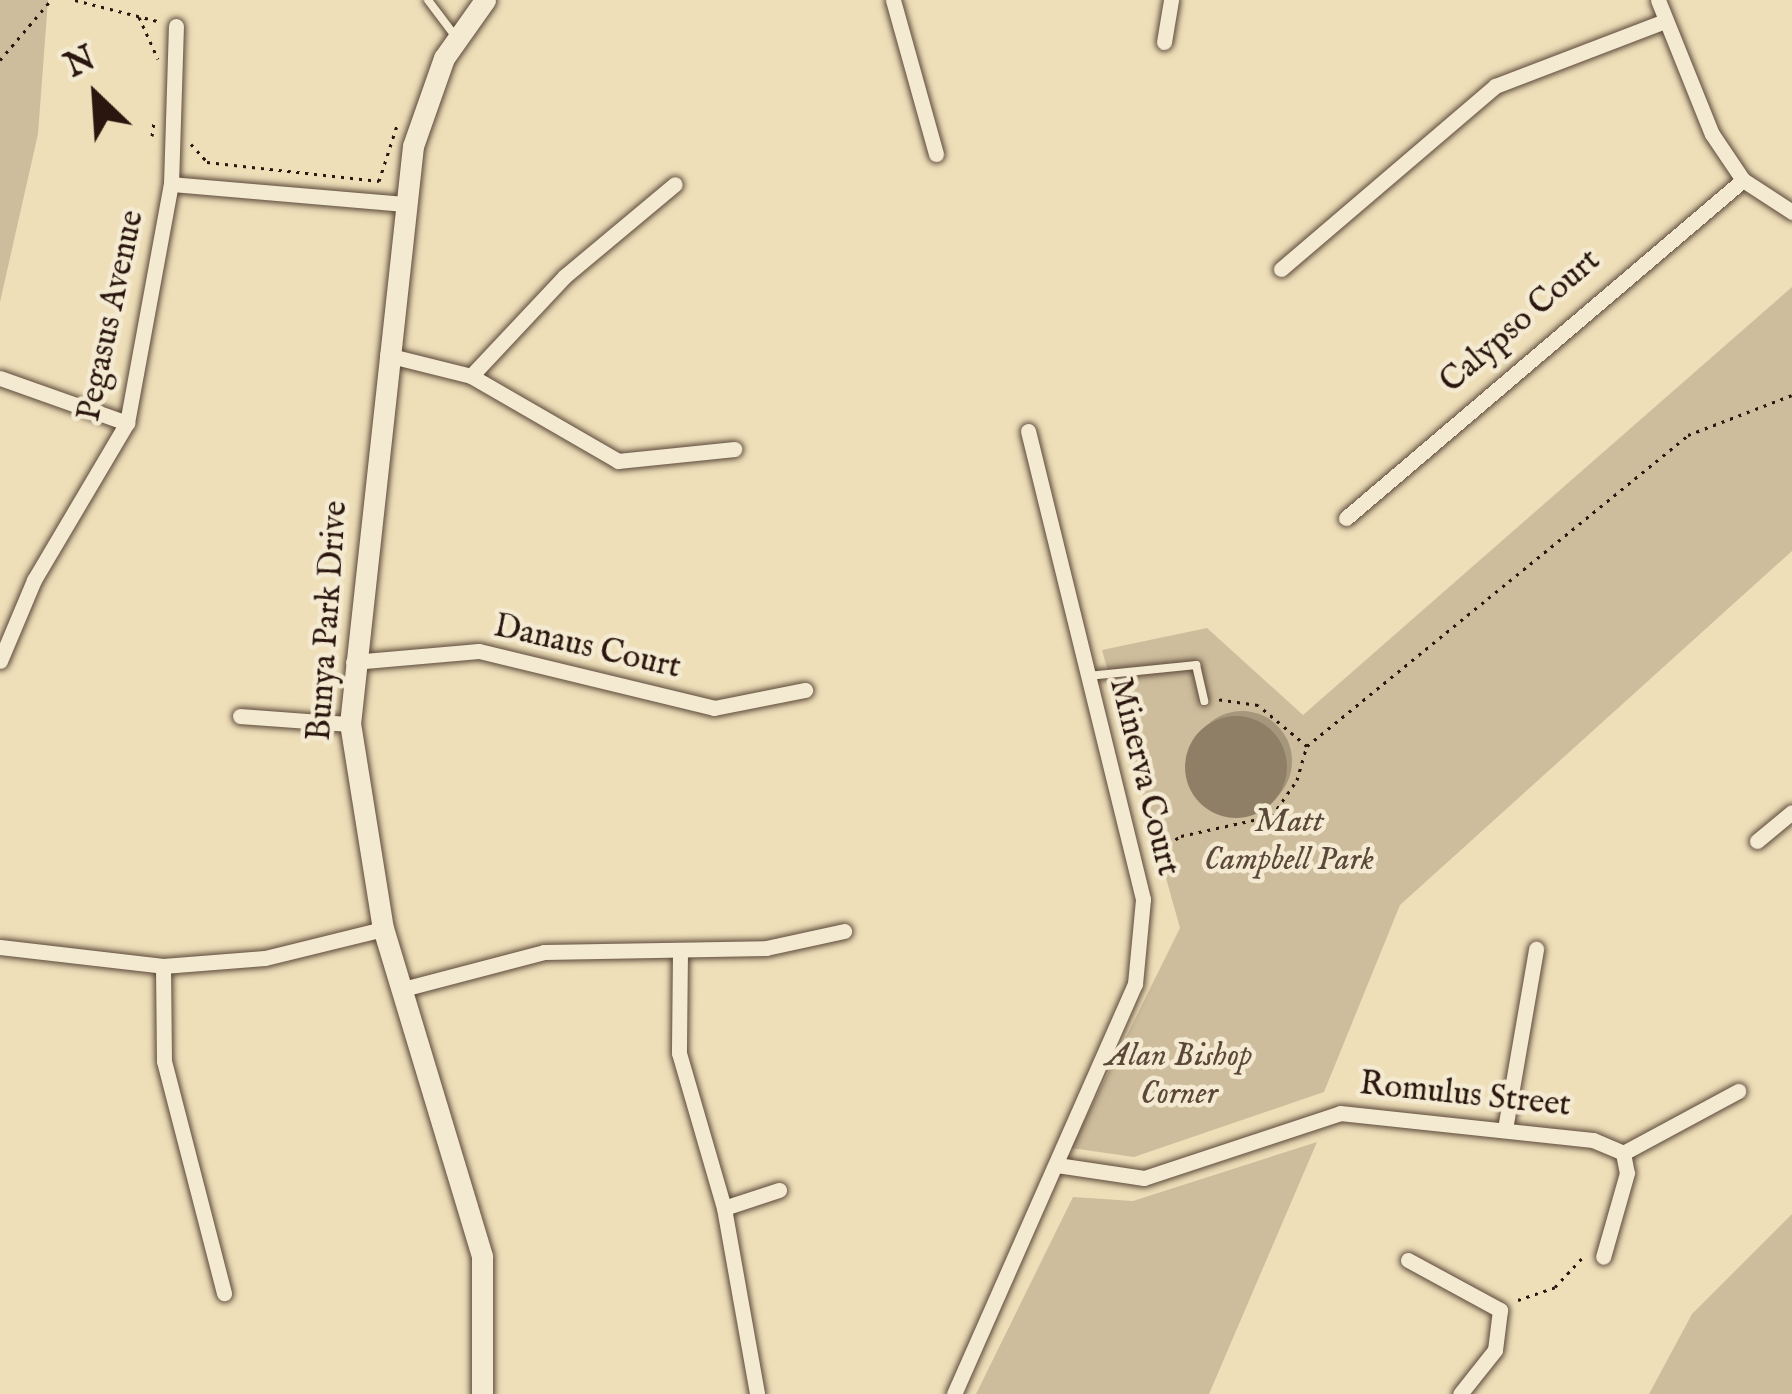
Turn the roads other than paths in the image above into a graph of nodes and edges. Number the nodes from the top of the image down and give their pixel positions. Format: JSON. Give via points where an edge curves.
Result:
{"nodes":[{"id":1,"x":428,"y":0,"type":"edge"},
{"id":2,"x":485,"y":0,"type":"edge"},
{"id":3,"x":893,"y":0,"type":"edge"},
{"id":4,"x":1172,"y":0,"type":"edge"},
{"id":5,"x":1658,"y":0,"type":"edge"},
{"id":6,"x":1663,"y":22,"type":"junction"},
{"id":7,"x":176,"y":26,"type":"road end"},
{"id":8,"x":456,"y":38,"type":"junction"},
{"id":9,"x":1164,"y":42,"type":"dead end"},
{"id":10,"x":936,"y":154,"type":"dead end"},
{"id":11,"x":1743,"y":180,"type":"junction"},
{"id":12,"x":170,"y":184,"type":"junction"},
{"id":13,"x":675,"y":184,"type":"dead end"},
{"id":14,"x":403,"y":204,"type":"junction"},
{"id":15,"x":1792,"y":212,"type":"edge"},
{"id":16,"x":1281,"y":269,"type":"dead end"},
{"id":17,"x":387,"y":355,"type":"junction"},
{"id":18,"x":471,"y":376,"type":"junction"},
{"id":19,"x":0,"y":378,"type":"edge"},
{"id":20,"x":127,"y":423,"type":"junction"},
{"id":21,"x":1028,"y":431,"type":"dead end"},
{"id":22,"x":734,"y":449,"type":"dead end"},
{"id":23,"x":1346,"y":518,"type":"dead end"},
{"id":24,"x":0,"y":662,"type":"edge"},
{"id":25,"x":353,"y":662,"type":"junction"},
{"id":26,"x":1086,"y":677,"type":"junction"},
{"id":27,"x":805,"y":690,"type":"dead end"},
{"id":28,"x":1204,"y":701,"type":"road end"},
{"id":29,"x":239,"y":716,"type":"dead end"},
{"id":30,"x":350,"y":724,"type":"junction"},
{"id":31,"x":1792,"y":812,"type":"edge"},
{"id":32,"x":1757,"y":841,"type":"dead end"},
{"id":33,"x":383,"y":929,"type":"junction"},
{"id":34,"x":844,"y":931,"type":"dead end"},
{"id":35,"x":0,"y":947,"type":"edge"},
{"id":36,"x":1536,"y":949,"type":"dead end"},
{"id":37,"x":680,"y":952,"type":"junction"},
{"id":38,"x":163,"y":966,"type":"junction"},
{"id":39,"x":403,"y":989,"type":"junction"},
{"id":40,"x":1738,"y":1091,"type":"dead end"},
{"id":41,"x":1504,"y":1130,"type":"junction"},
{"id":42,"x":1623,"y":1153,"type":"junction"},
{"id":43,"x":1057,"y":1165,"type":"junction"},
{"id":44,"x":779,"y":1190,"type":"dead end"},
{"id":45,"x":724,"y":1208,"type":"junction"},
{"id":46,"x":1603,"y":1257,"type":"road end"},
{"id":47,"x":1408,"y":1260,"type":"dead end"},
{"id":48,"x":224,"y":1293,"type":"dead end"},
{"id":49,"x":482,"y":1394,"type":"edge"},
{"id":50,"x":757,"y":1394,"type":"edge"},
{"id":51,"x":954,"y":1394,"type":"edge"},
{"id":52,"x":1460,"y":1394,"type":"edge"}],
"edges":[{"from":1,"to":8,"type":"lane"},
{"from":2,"to":8,"type":"street","name":"Bunya Park Drive"},
{"from":3,"to":10,"type":"street"},
{"from":4,"to":9,"type":"street"},
{"from":5,"to":6,"type":"street"},
{"from":6,"to":11,"type":"street"},
{"from":6,"to":16,"type":"street","via":[[1495,86]]},
{"from":7,"to":12,"type":"street","name":"Pegasus Avenue"},
{"from":8,"to":14,"type":"street","name":"Bunya Park Drive","via":[[422,115]]},
{"from":11,"to":15,"type":"street"},
{"from":11,"to":23,"type":"street","name":"Calypso Court"},
{"from":12,"to":14,"type":"street"},
{"from":12,"to":20,"type":"street","name":"Pegasus Avenue"},
{"from":13,"to":18,"type":"street","via":[[565,276]]},
{"from":14,"to":17,"type":"street","name":"Bunya Park Drive"},
{"from":17,"to":18,"type":"street"},
{"from":17,"to":25,"type":"street","name":"Bunya Park Drive"},
{"from":18,"to":22,"type":"street","via":[[618,460]]},
{"from":19,"to":20,"type":"street"},
{"from":20,"to":24,"type":"street","name":"Pegasus Avenue","via":[[34,580]]},
{"from":21,"to":26,"type":"street","name":"Minerva Court"},
{"from":25,"to":27,"type":"street","name":"Danaus Court","via":[[478,651],[714,708]]},
{"from":25,"to":30,"type":"street","name":"Bunya Park Drive"},
{"from":26,"to":28,"type":"lane","via":[[1196,665]]},
{"from":26,"to":43,"type":"street","name":"Minerva Court","via":[[1136,864],[1135,984]]},
{"from":29,"to":30,"type":"street"},
{"from":30,"to":33,"type":"street","name":"Bunya Park Drive"},
{"from":31,"to":32,"type":"street"},
{"from":33,"to":38,"type":"street","via":[[266,958]]},
{"from":33,"to":39,"type":"street","name":"Bunya Park Drive"},
{"from":34,"to":37,"type":"street"},
{"from":35,"to":38,"type":"street"},
{"from":36,"to":41,"type":"street"},
{"from":37,"to":39,"type":"street","via":[[544,952]]},
{"from":37,"to":45,"type":"street","via":[[680,1053]]},
{"from":38,"to":48,"type":"street","via":[[164,1061]]},
{"from":39,"to":49,"type":"street","name":"Bunya Park Drive","via":[[482,1256]]},
{"from":40,"to":42,"type":"street"},
{"from":41,"to":42,"type":"street","name":"Romulus Street"},
{"from":41,"to":43,"type":"street","name":"Romulus Street","via":[[1340,1113],[1144,1178]]},
{"from":42,"to":46,"type":"street"},
{"from":43,"to":51,"type":"street","name":"Minerva Court"},
{"from":44,"to":45,"type":"street"},
{"from":45,"to":50,"type":"street"},
{"from":47,"to":52,"type":"street","via":[[1480,1289],[1500,1310],[1496,1350]]}]}
